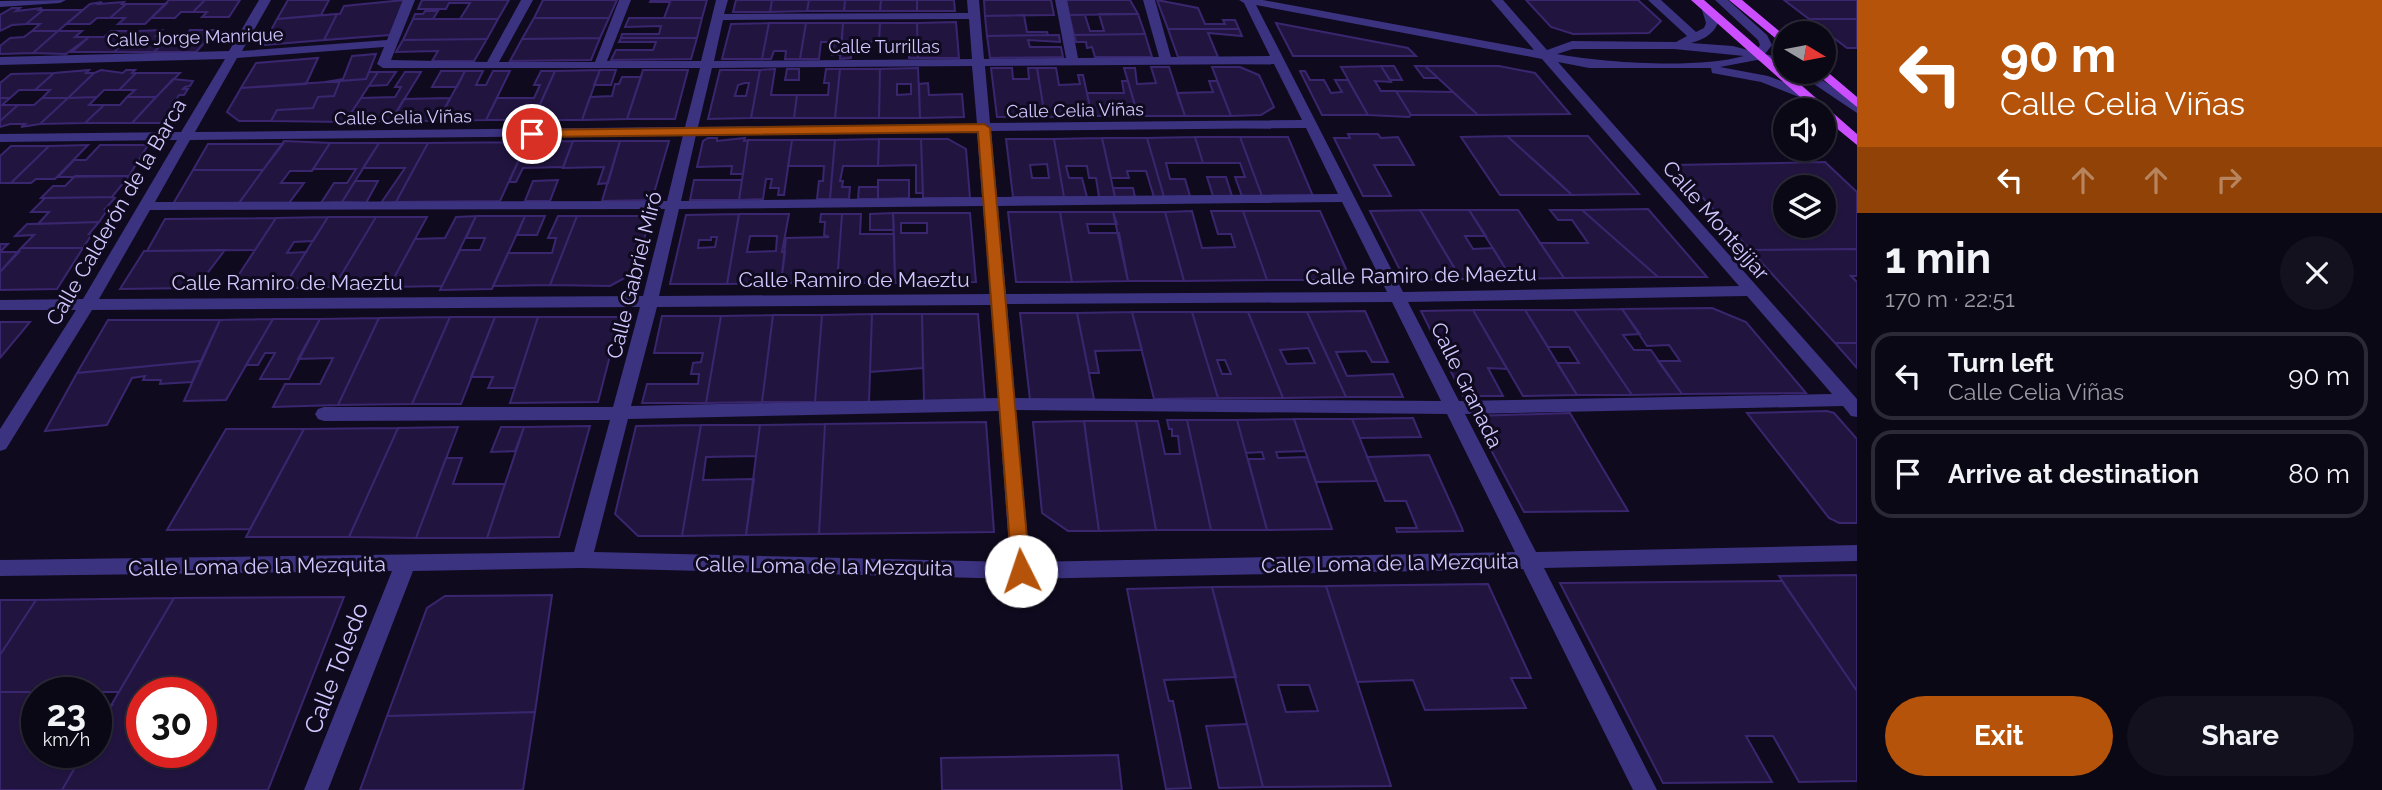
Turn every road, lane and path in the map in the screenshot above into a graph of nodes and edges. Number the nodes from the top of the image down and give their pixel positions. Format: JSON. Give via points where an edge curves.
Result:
{"nodes":[{"id":1,"x":60,"y":0,"type":"edge"},
{"id":2,"x":265,"y":0,"type":"edge"},
{"id":3,"x":409,"y":0,"type":"edge"},
{"id":4,"x":527,"y":0,"type":"edge"},
{"id":5,"x":625,"y":0,"type":"edge"},
{"id":6,"x":722,"y":0,"type":"edge"},
{"id":7,"x":1061,"y":0,"type":"edge"},
{"id":8,"x":1149,"y":0,"type":"edge"},
{"id":9,"x":1247,"y":0,"type":"edge"},
{"id":10,"x":1497,"y":0,"type":"edge"},
{"id":11,"x":1654,"y":0,"type":"edge"},
{"id":12,"x":1697,"y":0,"type":"edge"},
{"id":13,"x":1721,"y":0,"type":"edge"},
{"id":14,"x":1735,"y":0,"type":"edge"},
{"id":15,"x":0,"y":4,"type":"edge"},
{"id":16,"x":973,"y":8,"type":"edge"},
{"id":17,"x":1708,"y":10,"type":"junction"},
{"id":18,"x":718,"y":17,"type":"junction"},
{"id":19,"x":1773,"y":32,"type":"edge"},
{"id":20,"x":1696,"y":38,"type":"junction"},
{"id":21,"x":391,"y":43,"type":"junction"},
{"id":22,"x":1674,"y":45,"type":"junction"},
{"id":23,"x":231,"y":55,"type":"junction"},
{"id":24,"x":1545,"y":55,"type":"junction"},
{"id":25,"x":1759,"y":55,"type":"junction"},
{"id":26,"x":1773,"y":59,"type":"edge"},
{"id":27,"x":1278,"y":60,"type":"junction"},
{"id":28,"x":0,"y":61,"type":"edge"},
{"id":29,"x":1166,"y":61,"type":"junction"},
{"id":30,"x":978,"y":62,"type":"junction"},
{"id":31,"x":1073,"y":62,"type":"junction"},
{"id":32,"x":600,"y":65,"type":"junction"},
{"id":33,"x":708,"y":65,"type":"junction"},
{"id":34,"x":491,"y":66,"type":"junction"},
{"id":35,"x":1696,"y":66,"type":"junction"},
{"id":36,"x":1820,"y":84,"type":"edge"},
{"id":37,"x":1834,"y":84,"type":"edge"},
{"id":38,"x":1803,"y":94,"type":"junction"},
{"id":39,"x":1808,"y":98,"type":"edge"},
{"id":40,"x":1857,"y":103,"type":"edge"},
{"id":41,"x":1857,"y":109,"type":"edge"},
{"id":42,"x":1836,"y":122,"type":"edge"},
{"id":43,"x":1311,"y":124,"type":"junction"},
{"id":44,"x":984,"y":128,"type":"junction"},
{"id":45,"x":692,"y":132,"type":"junction"},
{"id":46,"x":186,"y":137,"type":"junction"},
{"id":47,"x":0,"y":138,"type":"edge"},
{"id":48,"x":1857,"y":141,"type":"edge"},
{"id":49,"x":1348,"y":198,"type":"junction"},
{"id":50,"x":990,"y":200,"type":"junction"},
{"id":51,"x":674,"y":205,"type":"junction"},
{"id":52,"x":146,"y":206,"type":"junction"},
{"id":53,"x":1751,"y":291,"type":"junction"},
{"id":54,"x":1397,"y":297,"type":"junction"},
{"id":55,"x":999,"y":299,"type":"junction"},
{"id":56,"x":650,"y":301,"type":"junction"},
{"id":57,"x":88,"y":304,"type":"junction"},
{"id":58,"x":0,"y":305,"type":"edge"},
{"id":59,"x":1008,"y":404,"type":"junction"},
{"id":60,"x":1852,"y":405,"type":"edge"},
{"id":61,"x":1453,"y":408,"type":"junction"},
{"id":62,"x":620,"y":413,"type":"junction"},
{"id":63,"x":324,"y":414,"type":"dead end"},
{"id":64,"x":0,"y":444,"type":"edge"},
{"id":65,"x":1857,"y":553,"type":"edge"},
{"id":66,"x":582,"y":560,"type":"junction"},
{"id":67,"x":1527,"y":560,"type":"junction"},
{"id":68,"x":405,"y":565,"type":"junction"},
{"id":69,"x":0,"y":568,"type":"edge"},
{"id":70,"x":1021,"y":571,"type":"junction"},
{"id":71,"x":316,"y":790,"type":"edge"},
{"id":72,"x":1645,"y":790,"type":"edge"}],
"edges":[{"from":1,"to":15,"type":"street"},
{"from":2,"to":23,"type":"street","name":"Calle Calderón de la Barca"},
{"from":3,"to":21,"type":"street"},
{"from":4,"to":34,"type":"street"},
{"from":5,"to":32,"type":"street"},
{"from":6,"to":18,"type":"street","name":"Calle Gabriel Miró"},
{"from":7,"to":31,"type":"street"},
{"from":8,"to":29,"type":"street"},
{"from":9,"to":24,"type":"street"},
{"from":9,"to":27,"type":"street","name":"Calle Granada"},
{"from":10,"to":24,"type":"street","name":"Calle Montejíjar"},
{"from":11,"to":20,"type":"street"},
{"from":12,"to":17,"type":"main road"},
{"from":13,"to":25,"type":"street","via":[[1763,38],[1766,45]]},
{"from":14,"to":19,"type":"main road"},
{"from":16,"to":18,"type":"street"},
{"from":16,"to":30,"type":"street"},
{"from":17,"to":20,"type":"street","via":[[1712,23]]},
{"from":17,"to":25,"type":"main road"},
{"from":18,"to":33,"type":"street","name":"Calle Gabriel Miró"},
{"from":20,"to":22,"type":"street"},
{"from":21,"to":23,"type":"street","name":"Calle Jorge Manrique"},
{"from":21,"to":34,"type":"street","name":"Calle Turrillas","via":[[383,64]]},
{"from":22,"to":24,"type":"street","via":[[1572,45]]},
{"from":22,"to":25,"type":"street"},
{"from":23,"to":28,"type":"street","name":"Calle Jorge Manrique"},
{"from":23,"to":46,"type":"street","name":"Calle Calderón de la Barca"},
{"from":24,"to":35,"type":"street","via":[[1589,64]]},
{"from":24,"to":53,"type":"street","name":"Calle Montejíjar"},
{"from":25,"to":26,"type":"street"},
{"from":25,"to":35,"type":"street"},
{"from":25,"to":38,"type":"main road"},
{"from":27,"to":29,"type":"street","name":"Calle Turrillas"},
{"from":27,"to":43,"type":"street","name":"Calle Granada"},
{"from":29,"to":31,"type":"street","name":"Calle Turrillas"},
{"from":30,"to":31,"type":"street","name":"Calle Turrillas"},
{"from":30,"to":33,"type":"street","name":"Calle Turrillas"},
{"from":30,"to":44,"type":"street"},
{"from":32,"to":33,"type":"street","name":"Calle Turrillas"},
{"from":32,"to":34,"type":"street","name":"Calle Turrillas"},
{"from":33,"to":45,"type":"street","name":"Calle Gabriel Miró"},
{"from":35,"to":38,"type":"street","via":[[1764,79]]},
{"from":36,"to":41,"type":"street"},
{"from":37,"to":40,"type":"main road"},
{"from":38,"to":39,"type":"main road"},
{"from":42,"to":48,"type":"main road"},
{"from":43,"to":44,"type":"street","name":"Calle Celia Viñas"},
{"from":43,"to":49,"type":"street","name":"Calle Granada"},
{"from":44,"to":45,"type":"street","name":"Calle Celia Viñas"},
{"from":44,"to":50,"type":"street"},
{"from":45,"to":46,"type":"street","name":"Calle Celia Viñas"},
{"from":45,"to":51,"type":"street","name":"Calle Gabriel Miró"},
{"from":46,"to":47,"type":"street","name":"Calle Celia Viñas"},
{"from":46,"to":52,"type":"street","name":"Calle Calderón de la Barca"},
{"from":49,"to":50,"type":"street"},
{"from":49,"to":54,"type":"street","name":"Calle Granada"},
{"from":50,"to":51,"type":"street"},
{"from":50,"to":55,"type":"street"},
{"from":51,"to":52,"type":"street"},
{"from":51,"to":56,"type":"street","name":"Calle Gabriel Miró"},
{"from":52,"to":57,"type":"street","name":"Calle Calderón de la Barca"},
{"from":53,"to":54,"type":"street","name":"Calle Ramiro de Maeztu"},
{"from":53,"to":60,"type":"street","name":"Calle Montejíjar"},
{"from":54,"to":55,"type":"street","name":"Calle Ramiro de Maeztu"},
{"from":54,"to":61,"type":"street","name":"Calle Granada"},
{"from":55,"to":56,"type":"street","name":"Calle Ramiro de Maeztu"},
{"from":55,"to":59,"type":"street"},
{"from":56,"to":57,"type":"street","name":"Calle Ramiro de Maeztu"},
{"from":56,"to":62,"type":"street","name":"Calle Gabriel Miró"},
{"from":57,"to":58,"type":"street","name":"Calle Ramiro de Maeztu"},
{"from":57,"to":64,"type":"street","name":"Calle Calderón de la Barca"},
{"from":59,"to":61,"type":"street"},
{"from":59,"to":62,"type":"street"},
{"from":59,"to":70,"type":"street"},
{"from":60,"to":61,"type":"street"},
{"from":61,"to":67,"type":"street","name":"Calle Granada"},
{"from":62,"to":63,"type":"street"},
{"from":62,"to":66,"type":"street","name":"Calle Gabriel Miró"},
{"from":65,"to":67,"type":"street","name":"Calle Loma de la Mezquita"},
{"from":66,"to":68,"type":"street","name":"Calle Loma de la Mezquita"},
{"from":66,"to":70,"type":"street","name":"Calle Loma de la Mezquita"},
{"from":67,"to":70,"type":"street","name":"Calle Loma de la Mezquita"},
{"from":67,"to":72,"type":"street","name":"Calle Granada"},
{"from":68,"to":69,"type":"street","name":"Calle Loma de la Mezquita"},
{"from":68,"to":71,"type":"street","name":"Calle Toledo"}]}
